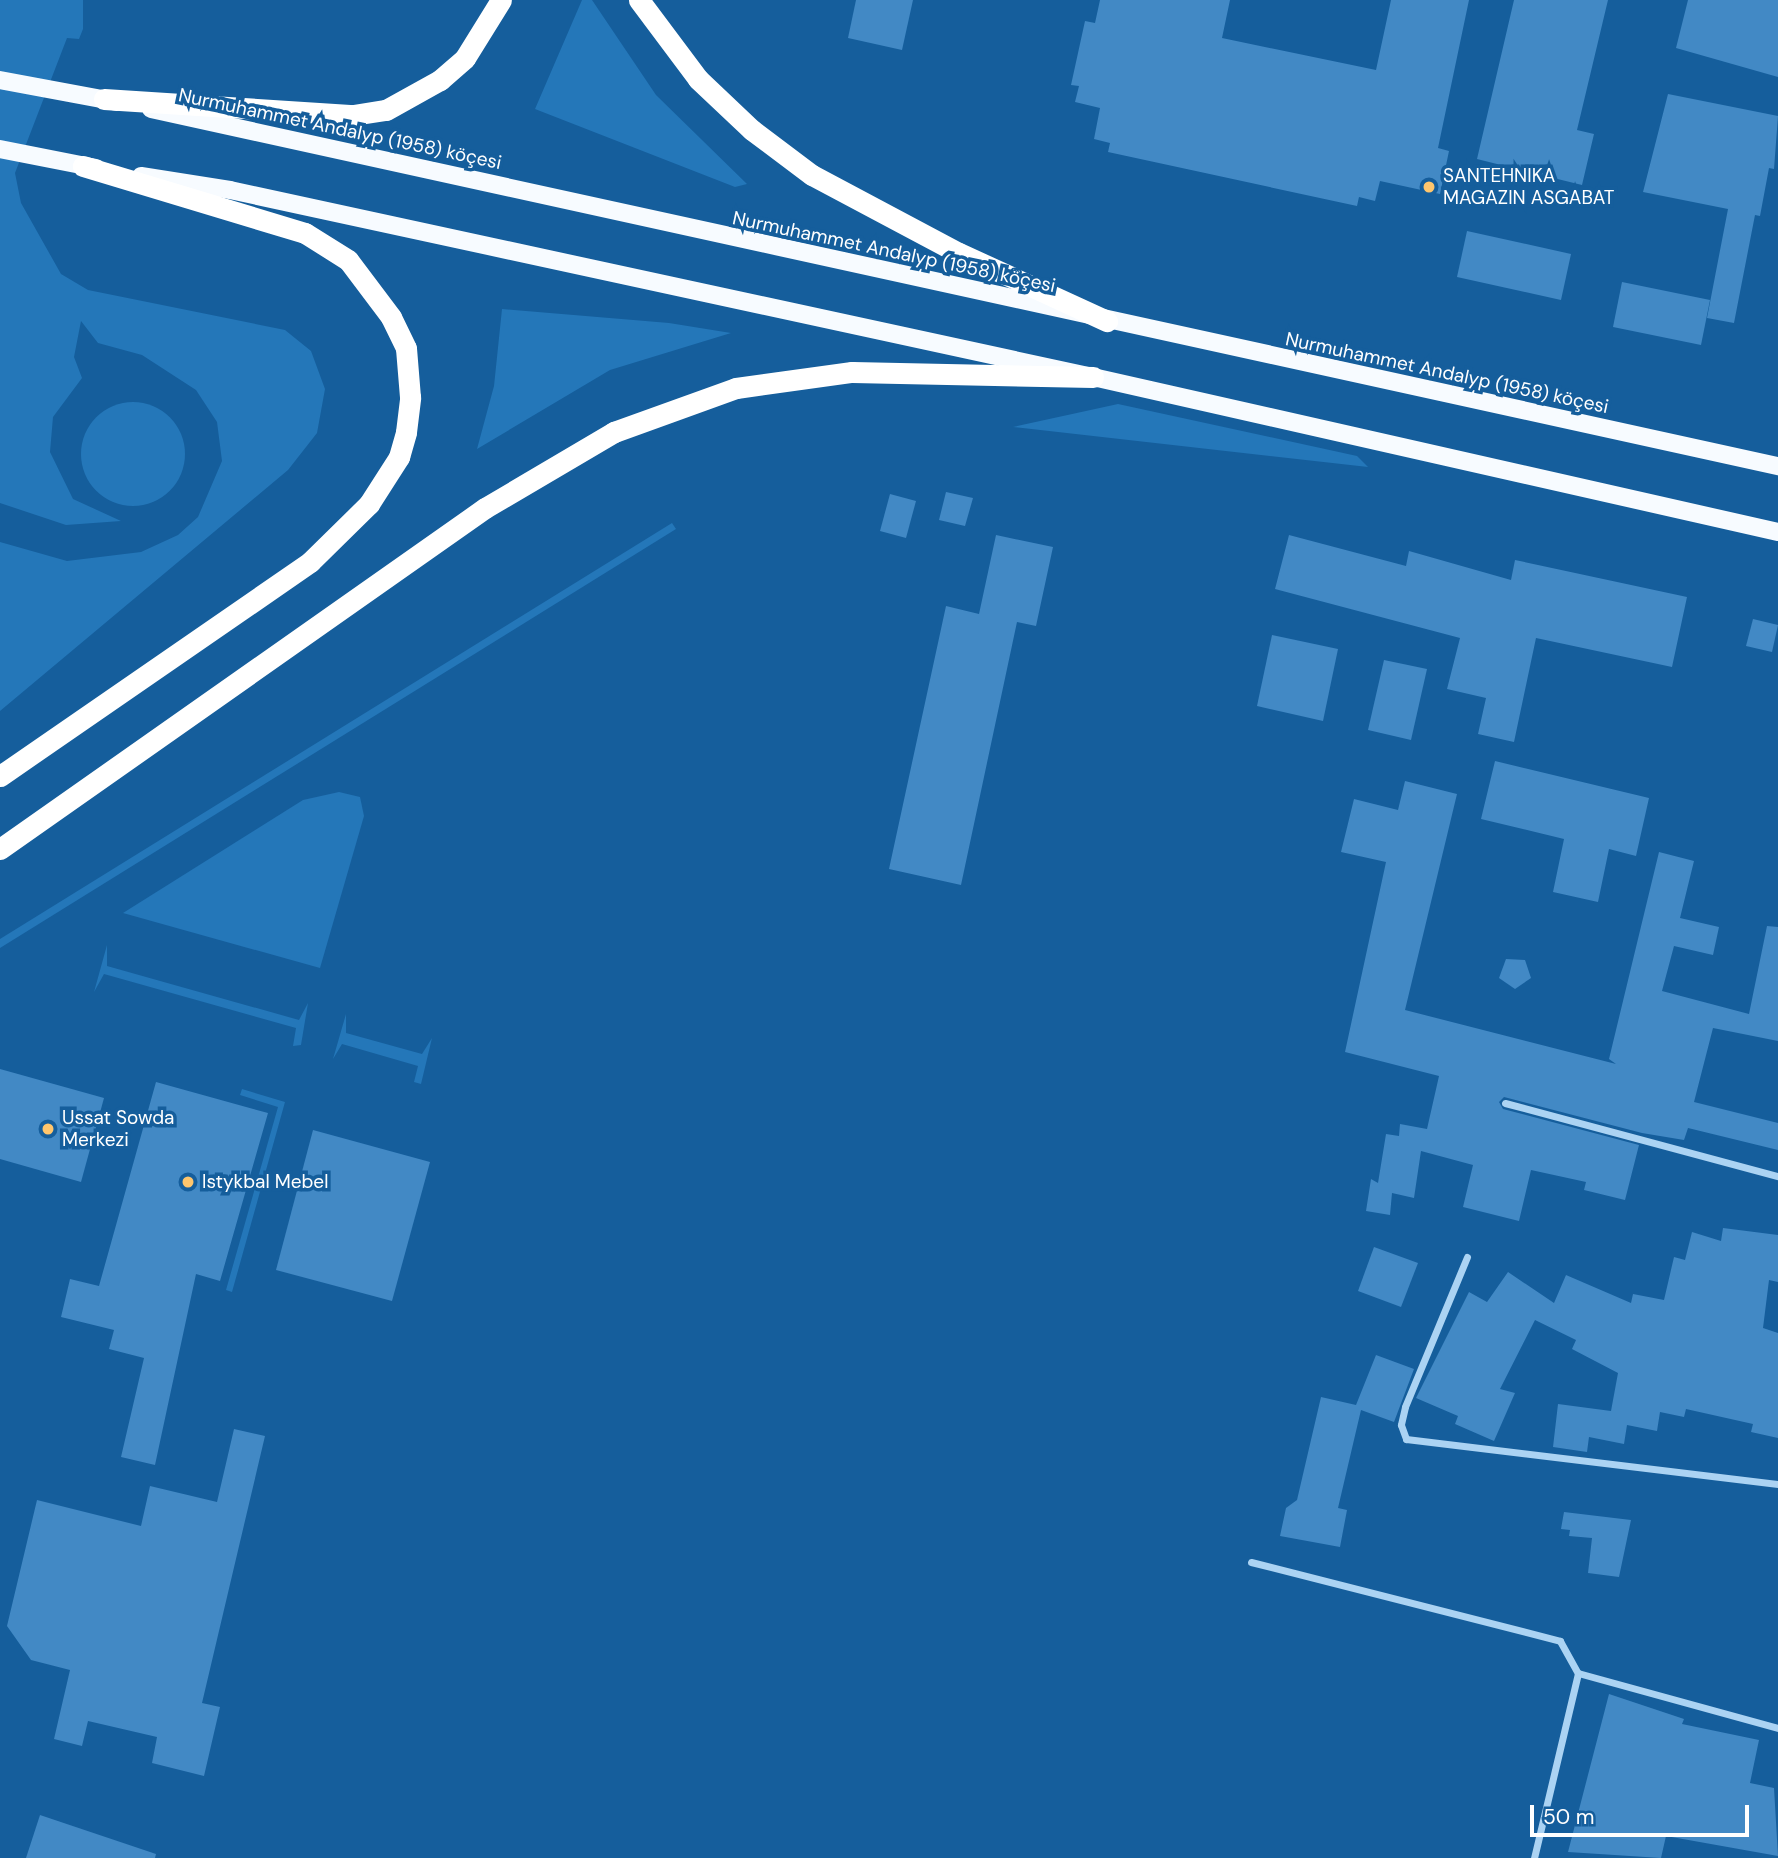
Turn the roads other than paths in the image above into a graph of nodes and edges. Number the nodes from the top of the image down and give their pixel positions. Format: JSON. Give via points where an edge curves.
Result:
{"nodes":[{"id":1,"x":501,"y":0,"type":"edge"},
{"id":2,"x":639,"y":0,"type":"edge"},
{"id":3,"x":0,"y":80,"type":"edge"},
{"id":4,"x":104,"y":99,"type":"junction"},
{"id":5,"x":0,"y":149,"type":"edge"},
{"id":6,"x":83,"y":166,"type":"junction"},
{"id":7,"x":1107,"y":321,"type":"junction"},
{"id":8,"x":1093,"y":377,"type":"junction"},
{"id":9,"x":1778,"y":466,"type":"edge"},
{"id":10,"x":1778,"y":532,"type":"edge"},
{"id":11,"x":0,"y":776,"type":"edge"},
{"id":12,"x":0,"y":849,"type":"edge"},
{"id":13,"x":1505,"y":1103,"type":"dead end"},
{"id":14,"x":1778,"y":1176,"type":"edge"},
{"id":15,"x":1467,"y":1257,"type":"dead end"},
{"id":16,"x":1778,"y":1484,"type":"edge"},
{"id":17,"x":1251,"y":1562,"type":"dead end"},
{"id":18,"x":1578,"y":1673,"type":"junction"},
{"id":19,"x":1778,"y":1728,"type":"edge"},
{"id":20,"x":1534,"y":1858,"type":"edge"}],
"edges":[{"from":1,"to":4,"type":"highway","via":[[465,58],[440,80],[386,110],[353,116]]},
{"from":2,"to":7,"type":"highway","via":[[698,79],[752,130],[812,176],[959,253]]},
{"from":3,"to":4,"type":"main road","name":"Nurmuhammet Andalyp (1958) köçesi"},
{"from":4,"to":7,"type":"main road","name":"Nurmuhammet Andalyp (1958) köçesi"},
{"from":5,"to":6,"type":"main road"},
{"from":6,"to":8,"type":"main road","via":[[230,190]]},
{"from":6,"to":11,"type":"highway","via":[[305,233],[348,260],[406,348],[410,397],[406,432],[399,457],[369,504],[310,562]]},
{"from":7,"to":9,"type":"main road","name":"Nurmuhammet Andalyp (1958) köçesi"},
{"from":8,"to":10,"type":"main road"},
{"from":8,"to":12,"type":"highway","via":[[852,372],[736,388],[614,432],[485,508]]},
{"from":13,"to":14,"type":"street"},
{"from":15,"to":16,"type":"street","via":[[1405,1407],[1401,1425],[1406,1439]]},
{"from":17,"to":18,"type":"street","via":[[1560,1641]]},
{"from":18,"to":19,"type":"street"},
{"from":18,"to":20,"type":"street"}]}
